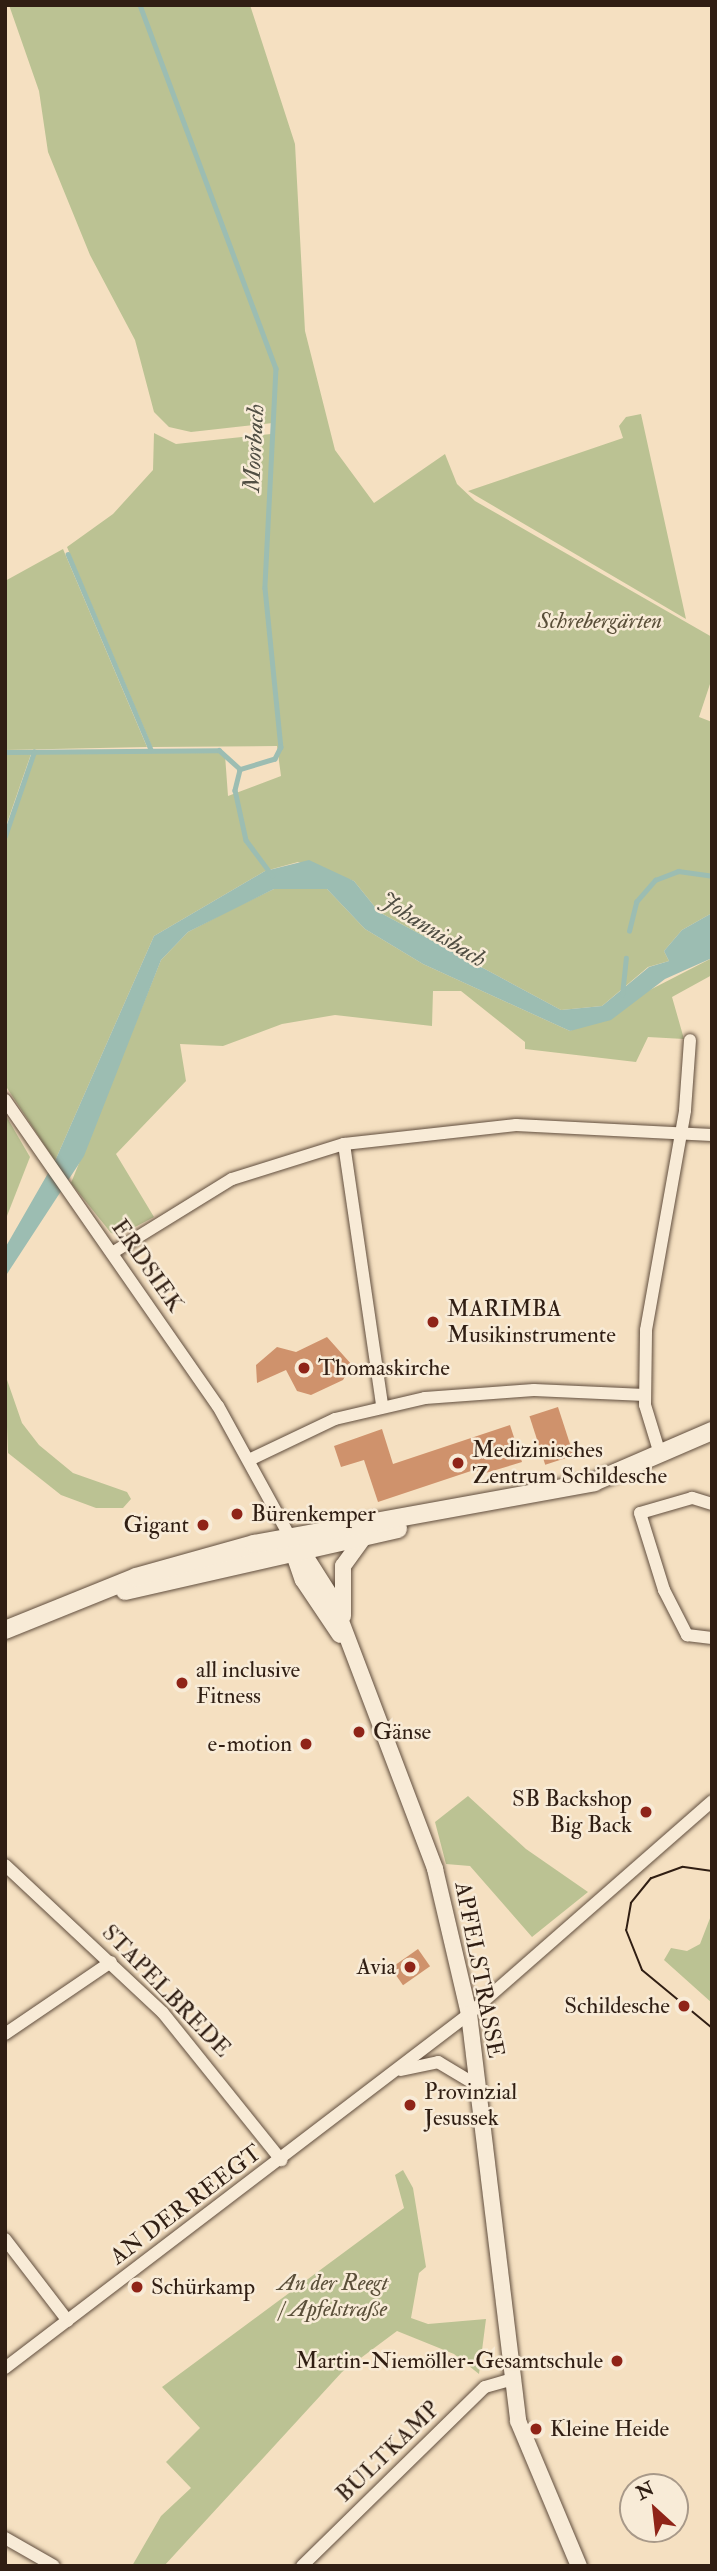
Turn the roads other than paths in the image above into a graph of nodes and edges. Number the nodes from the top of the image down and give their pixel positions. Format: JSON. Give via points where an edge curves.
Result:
{"nodes":[{"id":1,"x":691,"y":1040,"type":"dead end"},
{"id":2,"x":5,"y":1100,"type":"edge"},
{"id":3,"x":681,"y":1134,"type":"junction"},
{"id":4,"x":712,"y":1135,"type":"edge"},
{"id":5,"x":344,"y":1144,"type":"junction"},
{"id":6,"x":112,"y":1253,"type":"junction"},
{"id":7,"x":645,"y":1395,"type":"junction"},
{"id":8,"x":382,"y":1406,"type":"junction"},
{"id":9,"x":712,"y":1431,"type":"edge"},
{"id":10,"x":660,"y":1454,"type":"junction"},
{"id":11,"x":249,"y":1460,"type":"junction"},
{"id":12,"x":507,"y":1502,"type":"junction"},
{"id":13,"x":712,"y":1504,"type":"edge"},
{"id":14,"x":364,"y":1537,"type":"junction"},
{"id":15,"x":295,"y":1547,"type":"junction"},
{"id":16,"x":5,"y":1630,"type":"edge"},
{"id":17,"x":712,"y":1638,"type":"edge"},
{"id":18,"x":344,"y":1639,"type":"junction"},
{"id":19,"x":712,"y":1801,"type":"edge"},
{"id":20,"x":5,"y":1865,"type":"edge"},
{"id":21,"x":111,"y":1962,"type":"junction"},
{"id":22,"x":469,"y":2014,"type":"junction"},
{"id":23,"x":5,"y":2034,"type":"edge"},
{"id":24,"x":391,"y":2074,"type":"junction"},
{"id":25,"x":478,"y":2085,"type":"junction"},
{"id":26,"x":281,"y":2160,"type":"junction"},
{"id":27,"x":5,"y":2239,"type":"edge"},
{"id":28,"x":68,"y":2321,"type":"junction"},
{"id":29,"x":5,"y":2368,"type":"edge"},
{"id":30,"x":509,"y":2380,"type":"junction"},
{"id":31,"x":5,"y":2538,"type":"edge"},
{"id":32,"x":54,"y":2566,"type":"edge"},
{"id":33,"x":302,"y":2566,"type":"edge"},
{"id":34,"x":579,"y":2566,"type":"edge"}],
"edges":[{"from":1,"to":3,"type":"street"},
{"from":2,"to":6,"type":"street","name":"ERDSIEK"},
{"from":3,"to":4,"type":"street"},
{"from":3,"to":5,"type":"street","via":[[516,1125]]},
{"from":3,"to":7,"type":"street","via":[[650,1290]]},
{"from":5,"to":6,"type":"street","via":[[232,1179]]},
{"from":5,"to":8,"type":"street"},
{"from":6,"to":11,"type":"street","name":"ERDSIEK"},
{"from":7,"to":8,"type":"street","via":[[480,1391]]},
{"from":7,"to":10,"type":"street"},
{"from":8,"to":11,"type":"street","via":[[307,1430]]},
{"from":9,"to":10,"type":"main road"},
{"from":10,"to":12,"type":"main road","via":[[594,1482]]},
{"from":11,"to":15,"type":"street","name":"ERDSIEK"},
{"from":12,"to":14,"type":"main road"},
{"from":12,"to":15,"type":"main road"},
{"from":13,"to":17,"type":"street","via":[[692,1498],[639,1513],[664,1590],[687,1635]]},
{"from":14,"to":15,"type":"main road"},
{"from":14,"to":18,"type":"street","via":[[343,1566]]},
{"from":15,"to":16,"type":"main road","via":[[87,1599]]},
{"from":15,"to":18,"type":"street","name":"APFELSTRASSE","via":[[333,1600]]},
{"from":18,"to":22,"type":"street","name":"APFELSTRASSE","via":[[423,1830]]},
{"from":19,"to":22,"type":"street","name":"AN DER REEGT"},
{"from":20,"to":21,"type":"street","name":"STAPELBREDE"},
{"from":21,"to":23,"type":"street"},
{"from":21,"to":26,"type":"street","name":"STAPELBREDE","via":[[203,2056]]},
{"from":22,"to":24,"type":"street","name":"AN DER REEGT"},
{"from":22,"to":25,"type":"street","name":"APFELSTRASSE"},
{"from":24,"to":25,"type":"street","name":"AN DER REEGT","via":[[438,2062]]},
{"from":24,"to":26,"type":"street","name":"AN DER REEGT"},
{"from":25,"to":30,"type":"street","name":"APFELSTRASSE"},
{"from":26,"to":28,"type":"street","name":"AN DER REEGT"},
{"from":27,"to":28,"type":"street"},
{"from":28,"to":29,"type":"street","name":"AN DER REEGT"},
{"from":30,"to":33,"type":"street","name":"BULTKAMP","via":[[485,2387]]},
{"from":30,"to":34,"type":"street","name":"APFELSTRASSE","via":[[528,2452]]},
{"from":31,"to":32,"type":"street"}]}
